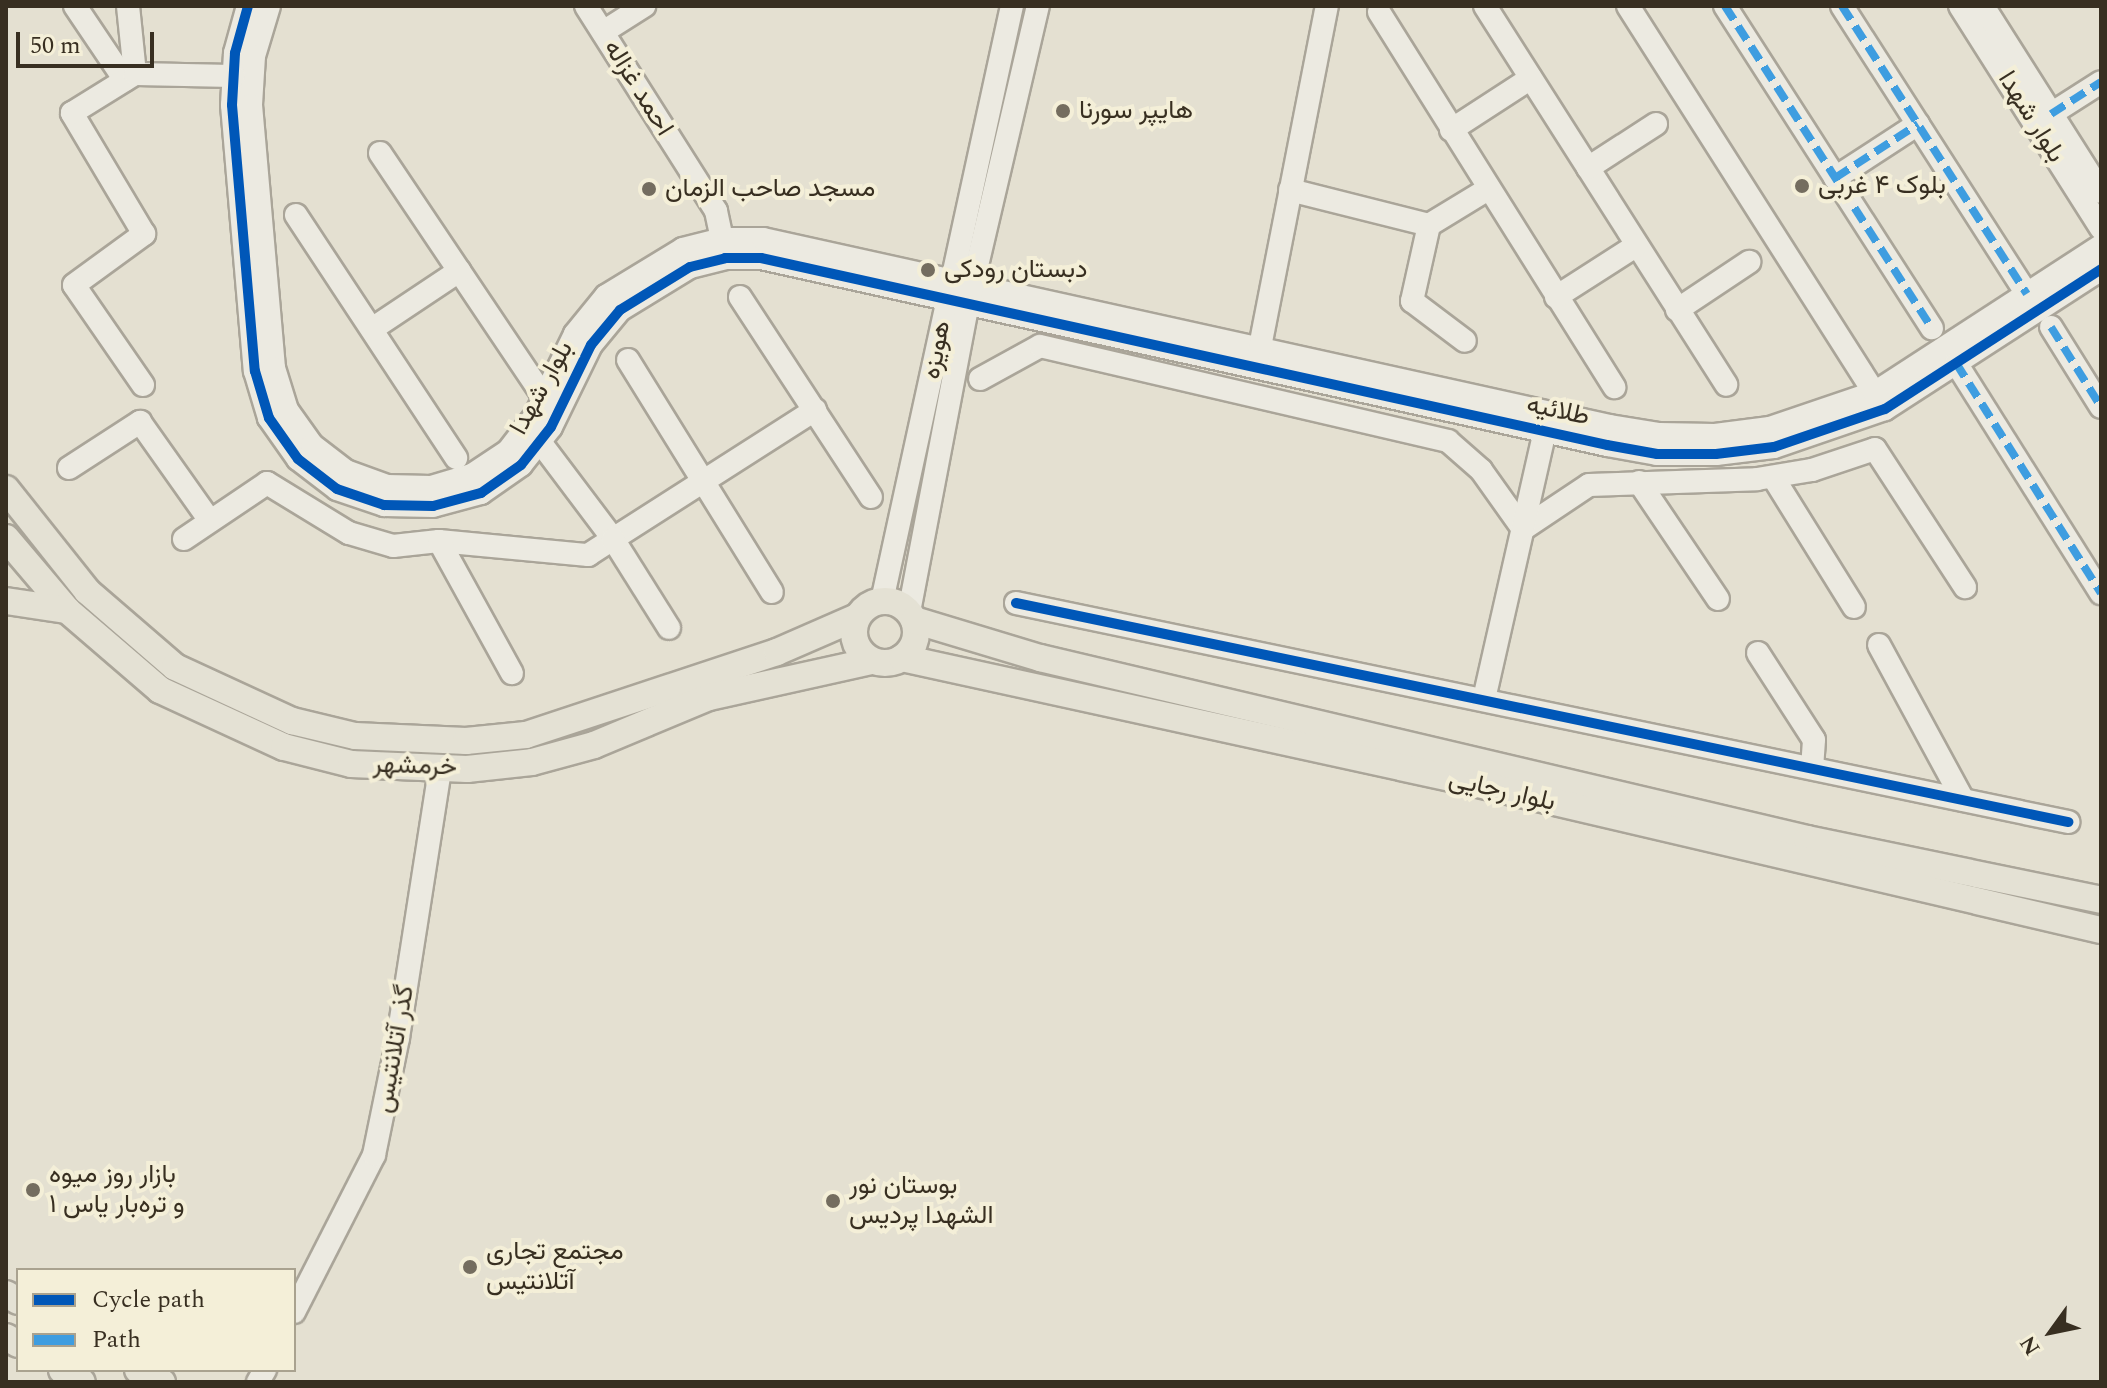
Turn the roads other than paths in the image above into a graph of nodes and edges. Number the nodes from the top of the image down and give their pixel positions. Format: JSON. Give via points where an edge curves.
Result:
{"nodes":[{"id":1,"x":75,"y":6,"type":"edge"},
{"id":2,"x":128,"y":6,"type":"edge"},
{"id":3,"x":248,"y":6,"type":"edge"},
{"id":4,"x":269,"y":6,"type":"edge"},
{"id":5,"x":644,"y":6,"type":"edge"},
{"id":6,"x":1012,"y":6,"type":"edge"},
{"id":7,"x":1038,"y":6,"type":"edge"},
{"id":8,"x":1327,"y":6,"type":"edge"},
{"id":9,"x":1485,"y":6,"type":"edge"},
{"id":10,"x":1628,"y":6,"type":"edge"},
{"id":11,"x":1725,"y":6,"type":"edge"},
{"id":12,"x":1842,"y":6,"type":"edge"},
{"id":13,"x":1960,"y":6,"type":"edge"},
{"id":14,"x":1983,"y":6,"type":"edge"},
{"id":15,"x":1379,"y":12,"type":"dead end"},
{"id":16,"x":597,"y":15,"type":"edge"},
{"id":17,"x":234,"y":76,"type":"junction"},
{"id":18,"x":130,"y":77,"type":"junction"},
{"id":19,"x":1531,"y":78,"type":"junction"},
{"id":20,"x":2101,"y":82,"type":"edge"},
{"id":21,"x":2051,"y":114,"type":"junction"},
{"id":22,"x":1656,"y":124,"type":"dead end"},
{"id":23,"x":1918,"y":124,"type":"junction"},
{"id":24,"x":1451,"y":130,"type":"junction"},
{"id":25,"x":380,"y":153,"type":"dead end"},
{"id":26,"x":1588,"y":168,"type":"junction"},
{"id":27,"x":1835,"y":178,"type":"junction"},
{"id":28,"x":1488,"y":189,"type":"junction"},
{"id":29,"x":1290,"y":190,"type":"junction"},
{"id":30,"x":2101,"y":192,"type":"edge"},
{"id":31,"x":296,"y":215,"type":"dead end"},
{"id":32,"x":1429,"y":225,"type":"junction"},
{"id":33,"x":2101,"y":228,"type":"edge"},
{"id":34,"x":1637,"y":245,"type":"junction"},
{"id":35,"x":2101,"y":246,"type":"edge"},
{"id":36,"x":724,"y":248,"type":"junction"},
{"id":37,"x":1749,"y":262,"type":"dead end"},
{"id":38,"x":2101,"y":269,"type":"edge"},
{"id":39,"x":459,"y":271,"type":"junction"},
{"id":40,"x":951,"y":290,"type":"junction"},
{"id":41,"x":2027,"y":294,"type":"junction"},
{"id":42,"x":740,"y":297,"type":"dead end"},
{"id":43,"x":1556,"y":297,"type":"junction"},
{"id":44,"x":258,"y":304,"type":"junction"},
{"id":45,"x":1677,"y":310,"type":"junction"},
{"id":46,"x":2051,"y":327,"type":"dead end"},
{"id":47,"x":1932,"y":328,"type":"dead end"},
{"id":48,"x":372,"y":329,"type":"junction"},
{"id":49,"x":1465,"y":341,"type":"dead end"},
{"id":50,"x":1257,"y":358,"type":"junction"},
{"id":51,"x":628,"y":360,"type":"dead end"},
{"id":52,"x":1956,"y":363,"type":"junction"},
{"id":53,"x":567,"y":373,"type":"junction"},
{"id":54,"x":980,"y":379,"type":"dead end"},
{"id":55,"x":143,"y":385,"type":"dead end"},
{"id":56,"x":1726,"y":385,"type":"dead end"},
{"id":57,"x":1614,"y":387,"type":"dead end"},
{"id":58,"x":544,"y":397,"type":"junction"},
{"id":59,"x":1880,"y":401,"type":"junction"},
{"id":60,"x":2101,"y":407,"type":"edge"},
{"id":61,"x":815,"y":410,"type":"junction"},
{"id":62,"x":1547,"y":422,"type":"junction"},
{"id":63,"x":534,"y":434,"type":"junction"},
{"id":64,"x":456,"y":458,"type":"dead end"},
{"id":65,"x":69,"y":468,"type":"dead end"},
{"id":66,"x":1773,"y":477,"type":"junction"},
{"id":67,"x":702,"y":479,"type":"junction"},
{"id":68,"x":1639,"y":482,"type":"junction"},
{"id":69,"x":871,"y":497,"type":"dead end"},
{"id":70,"x":9,"y":501,"type":"edge"},
{"id":71,"x":210,"y":521,"type":"junction"},
{"id":72,"x":1523,"y":529,"type":"junction"},
{"id":73,"x":39,"y":533,"type":"junction"},
{"id":74,"x":184,"y":539,"type":"dead end"},
{"id":75,"x":613,"y":539,"type":"junction"},
{"id":76,"x":439,"y":541,"type":"junction"},
{"id":77,"x":9,"y":547,"type":"edge"},
{"id":78,"x":1965,"y":587,"type":"dead end"},
{"id":79,"x":772,"y":592,"type":"dead end"},
{"id":80,"x":2101,"y":593,"type":"edge"},
{"id":81,"x":1718,"y":599,"type":"dead end"},
{"id":82,"x":6,"y":601,"type":"edge"},
{"id":83,"x":882,"y":601,"type":"junction"},
{"id":84,"x":1016,"y":603,"type":"dead end"},
{"id":85,"x":1854,"y":607,"type":"dead end"},
{"id":86,"x":67,"y":610,"type":"junction"},
{"id":87,"x":911,"y":616,"type":"junction"},
{"id":88,"x":857,"y":617,"type":"junction"},
{"id":89,"x":669,"y":628,"type":"dead end"},
{"id":90,"x":1879,"y":645,"type":"dead end"},
{"id":91,"x":1758,"y":653,"type":"dead end"},
{"id":92,"x":902,"y":658,"type":"junction"},
{"id":93,"x":871,"y":661,"type":"junction"},
{"id":94,"x":512,"y":673,"type":"dead end"},
{"id":95,"x":1484,"y":699,"type":"junction"},
{"id":96,"x":1812,"y":768,"type":"junction"},
{"id":97,"x":440,"y":769,"type":"junction"},
{"id":98,"x":1963,"y":800,"type":"junction"},
{"id":99,"x":2068,"y":822,"type":"dead end"},
{"id":100,"x":2101,"y":900,"type":"edge"},
{"id":101,"x":2101,"y":930,"type":"edge"},
{"id":102,"x":296,"y":1308,"type":"edge"},
{"id":103,"x":142,"y":1372,"type":"edge"},
{"id":104,"x":162,"y":1382,"type":"edge"}],
"edges":[{"from":1,"to":18,"type":"street"},
{"from":2,"to":18,"type":"street"},
{"from":3,"to":17,"type":"street","name":"بلوار شهدا"},
{"from":4,"to":44,"type":"street","name":"بلوار شهدا","via":[[254,56],[251,105]]},
{"from":5,"to":16,"type":"street"},
{"from":6,"to":40,"type":"street","name":"هویزه"},
{"from":7,"to":40,"type":"street","name":"هویزه"},
{"from":8,"to":29,"type":"street"},
{"from":9,"to":19,"type":"street"},
{"from":10,"to":59,"type":"street"},
{"from":11,"to":27,"type":"street"},
{"from":12,"to":23,"type":"street"},
{"from":13,"to":33,"type":"street","name":"بلوار شهدا"},
{"from":14,"to":21,"type":"street","name":"بلوار شهدا"},
{"from":15,"to":24,"type":"street"},
{"from":16,"to":36,"type":"street","name":"احمد غزاله","via":[[716,211]]},
{"from":17,"to":18,"type":"street"},
{"from":17,"to":44,"type":"street","name":"بلوار شهدا"},
{"from":18,"to":55,"type":"street","via":[[72,113],[144,234],[74,285]]},
{"from":19,"to":24,"type":"street"},
{"from":19,"to":26,"type":"street"},
{"from":20,"to":21,"type":"street"},
{"from":21,"to":30,"type":"street","name":"بلوار شهدا"},
{"from":22,"to":26,"type":"street"},
{"from":23,"to":27,"type":"street"},
{"from":23,"to":41,"type":"street"},
{"from":24,"to":28,"type":"street"},
{"from":25,"to":39,"type":"street"},
{"from":26,"to":34,"type":"street"},
{"from":27,"to":47,"type":"street"},
{"from":28,"to":32,"type":"street"},
{"from":28,"to":43,"type":"street"},
{"from":29,"to":32,"type":"street"},
{"from":29,"to":50,"type":"street"},
{"from":31,"to":48,"type":"street"},
{"from":32,"to":49,"type":"street","via":[[1412,301]]},
{"from":34,"to":43,"type":"street"},
{"from":34,"to":45,"type":"street"},
{"from":35,"to":41,"type":"street","name":"طلائیه"},
{"from":36,"to":40,"type":"street","name":"بلوار شهدا","via":[[763,239]]},
{"from":36,"to":53,"type":"street","name":"بلوار شهدا","via":[[683,249],[606,296],[575,334]]},
{"from":37,"to":45,"type":"street"},
{"from":38,"to":52,"type":"street","name":"طلائیه"},
{"from":39,"to":48,"type":"street"},
{"from":39,"to":58,"type":"street"},
{"from":40,"to":50,"type":"street","name":"طلائیه"},
{"from":40,"to":83,"type":"street","name":"هویزه"},
{"from":40,"to":87,"type":"street","name":"هویزه"},
{"from":41,"to":59,"type":"street","name":"طلائیه"},
{"from":42,"to":61,"type":"street"},
{"from":43,"to":57,"type":"street"},
{"from":44,"to":63,"type":"street","name":"بلوار شهدا","via":[[255,371],[269,418],[298,459],[337,489],[384,505],[433,506],[481,493],[521,465]]},
{"from":45,"to":56,"type":"street"},
{"from":46,"to":60,"type":"street"},
{"from":48,"to":64,"type":"street"},
{"from":50,"to":62,"type":"street","name":"طلائیه"},
{"from":51,"to":67,"type":"street"},
{"from":52,"to":59,"type":"street","name":"طلائیه"},
{"from":52,"to":80,"type":"street"},
{"from":53,"to":58,"type":"street","name":"بلوار شهدا"},
{"from":53,"to":63,"type":"street","name":"بلوار شهدا"},
{"from":54,"to":72,"type":"street","via":[[1040,346],[1448,441],[1481,470]]},
{"from":58,"to":63,"type":"street","name":"بلوار شهدا"},
{"from":59,"to":62,"type":"street","name":"طلائیه","via":[[1715,435]]},
{"from":61,"to":67,"type":"street"},
{"from":61,"to":69,"type":"street"},
{"from":62,"to":72,"type":"street"},
{"from":63,"to":75,"type":"street"},
{"from":65,"to":71,"type":"street","via":[[140,422]]},
{"from":66,"to":68,"type":"street"},
{"from":66,"to":78,"type":"street","via":[[1875,449]]},
{"from":66,"to":85,"type":"street"},
{"from":67,"to":75,"type":"street"},
{"from":67,"to":79,"type":"street"},
{"from":68,"to":72,"type":"street","via":[[1589,485]]},
{"from":68,"to":81,"type":"street"},
{"from":70,"to":73,"type":"main road","name":"خرمشهر"},
{"from":71,"to":74,"type":"street"},
{"from":71,"to":76,"type":"street","via":[[267,483],[349,533],[393,546]]},
{"from":72,"to":95,"type":"street"},
{"from":73,"to":77,"type":"main road","name":"خرمشهر"},
{"from":73,"to":88,"type":"main road","name":"خرمشهر","via":[[87,591],[175,667],[292,721],[355,736],[452,741],[526,735],[777,652]]},
{"from":75,"to":76,"type":"street","via":[[588,555]]},
{"from":75,"to":89,"type":"street"},
{"from":76,"to":94,"type":"street"},
{"from":77,"to":86,"type":"main road","name":"خرمشهر"},
{"from":82,"to":86,"type":"main road"},
{"from":83,"to":87,"type":"main road"},
{"from":83,"to":88,"type":"main road"},
{"from":84,"to":95,"type":"street"},
{"from":86,"to":97,"type":"main road","name":"خرمشهر","via":[[160,690],[220,722],[284,747],[351,764]]},
{"from":87,"to":92,"type":"main road","via":[[915,641]]},
{"from":87,"to":100,"type":"main road","name":"بلوار رجایی","via":[[1040,658],[1807,839]]},
{"from":88,"to":93,"type":"main road","via":[[856,646]]},
{"from":90,"to":98,"type":"street"},
{"from":91,"to":96,"type":"street","via":[[1814,740]]},
{"from":92,"to":93,"type":"main road"},
{"from":92,"to":101,"type":"main road","name":"بلوار رجایی","via":[[1478,784]]},
{"from":93,"to":97,"type":"main road","name":"خرمشهر","via":[[709,697],[594,745],[532,762]]},
{"from":95,"to":96,"type":"street"},
{"from":96,"to":98,"type":"street"},
{"from":97,"to":102,"type":"street","name":"گذر آتلانتیس","via":[[374,1155]]},
{"from":98,"to":99,"type":"street"},
{"from":103,"to":104,"type":"main road"}]}
